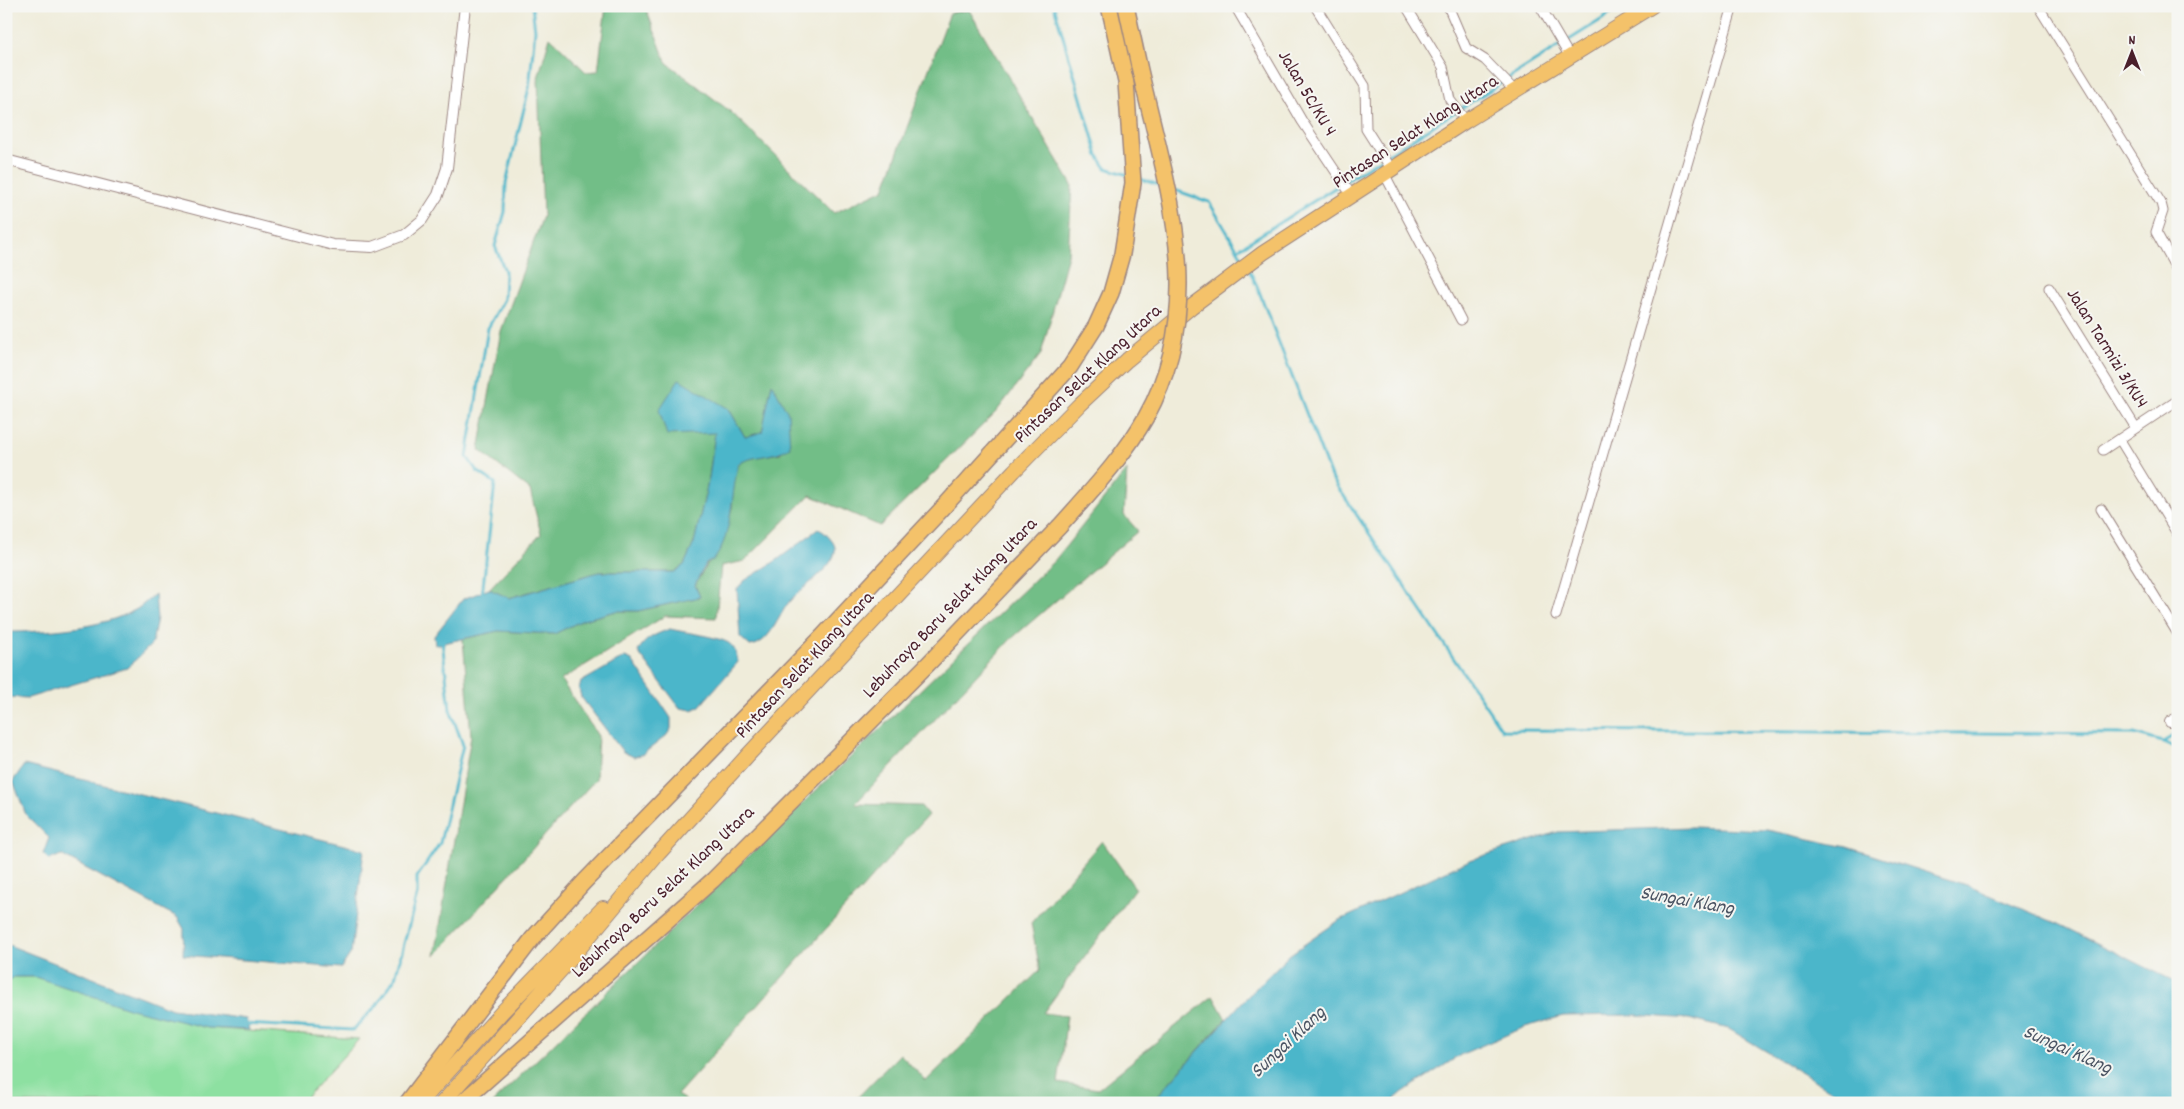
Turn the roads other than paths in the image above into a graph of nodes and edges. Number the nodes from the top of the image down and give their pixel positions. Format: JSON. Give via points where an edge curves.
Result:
{"nodes":[{"id":1,"x":465,"y":6,"type":"edge"},
{"id":2,"x":1109,"y":6,"type":"edge"},
{"id":3,"x":1126,"y":6,"type":"edge"},
{"id":4,"x":1235,"y":6,"type":"edge"},
{"id":5,"x":1315,"y":6,"type":"edge"},
{"id":6,"x":1406,"y":6,"type":"edge"},
{"id":7,"x":1448,"y":6,"type":"edge"},
{"id":8,"x":1540,"y":6,"type":"edge"},
{"id":9,"x":1652,"y":6,"type":"edge"},
{"id":10,"x":1733,"y":6,"type":"edge"},
{"id":11,"x":2038,"y":6,"type":"edge"},
{"id":12,"x":1567,"y":54,"type":"junction"},
{"id":13,"x":1512,"y":87,"type":"junction"},
{"id":14,"x":1464,"y":119,"type":"junction"},
{"id":15,"x":6,"y":160,"type":"edge"},
{"id":16,"x":1388,"y":170,"type":"junction"},
{"id":17,"x":1352,"y":196,"type":"junction"},
{"id":18,"x":2178,"y":272,"type":"edge"},
{"id":19,"x":2049,"y":288,"type":"dead end"},
{"id":20,"x":1461,"y":320,"type":"dead end"},
{"id":21,"x":2178,"y":400,"type":"edge"},
{"id":22,"x":2136,"y":428,"type":"junction"},
{"id":23,"x":2120,"y":440,"type":"junction"},
{"id":24,"x":2104,"y":450,"type":"dead end"},
{"id":25,"x":2101,"y":510,"type":"dead end"},
{"id":26,"x":2178,"y":535,"type":"edge"},
{"id":27,"x":1556,"y":615,"type":"dead end"},
{"id":28,"x":2178,"y":634,"type":"edge"},
{"id":29,"x":658,"y":853,"type":"junction"},
{"id":30,"x":407,"y":1103,"type":"edge"},
{"id":31,"x":420,"y":1103,"type":"edge"},
{"id":32,"x":442,"y":1103,"type":"edge"},
{"id":33,"x":461,"y":1103,"type":"edge"}],
"edges":[{"from":1,"to":15,"type":"street","via":[[447,168],[438,195],[422,220],[404,235],[372,246],[333,245]]},
{"from":2,"to":30,"type":"highway","via":[[1126,82],[1133,183],[1122,254],[1111,293],[1096,326],[1070,367],[822,637],[533,938]]},
{"from":3,"to":33,"type":"highway","name":"Lebuhraya Baru Selat Klang Utara","bridge":true,"via":[[1172,211],[1181,290],[1174,347],[1146,417],[1112,469],[1059,527],[713,880]]},
{"from":4,"to":17,"type":"street","name":"Jalan 5C/KU 4","via":[[1302,121]]},
{"from":5,"to":16,"type":"street","via":[[1365,86],[1366,130]]},
{"from":6,"to":14,"type":"street","via":[[1443,67],[1450,100]]},
{"from":7,"to":13,"type":"street","via":[[1466,48],[1498,71]]},
{"from":8,"to":12,"type":"street"},
{"from":9,"to":12,"type":"highway","name":"Pintasan Selat Klang Utara"},
{"from":10,"to":27,"type":"street"},
{"from":11,"to":18,"type":"street","via":[[2161,203],[2164,211],[2156,232]]},
{"from":12,"to":13,"type":"highway","name":"Pintasan Selat Klang Utara"},
{"from":13,"to":14,"type":"highway","name":"Pintasan Selat Klang Utara"},
{"from":14,"to":16,"type":"highway","name":"Pintasan Selat Klang Utara"},
{"from":16,"to":17,"type":"highway","name":"Pintasan Selat Klang Utara"},
{"from":16,"to":20,"type":"street"},
{"from":17,"to":29,"type":"highway","name":"Pintasan Selat Klang Utara","via":[[1230,277],[1127,360],[1079,405]]},
{"from":19,"to":22,"type":"street","name":"Jalan Tarmizi 3/KU4"},
{"from":21,"to":22,"type":"street"},
{"from":22,"to":23,"type":"street"},
{"from":23,"to":24,"type":"street"},
{"from":23,"to":26,"type":"street"},
{"from":25,"to":28,"type":"street"},
{"from":29,"to":31,"type":"highway","name":"Lebuhraya Baru Selat Klang Utara","via":[[563,947]]},
{"from":29,"to":32,"type":"highway","name":"Lebuhraya Baru Selat Klang Utara","via":[[569,961]]}]}
